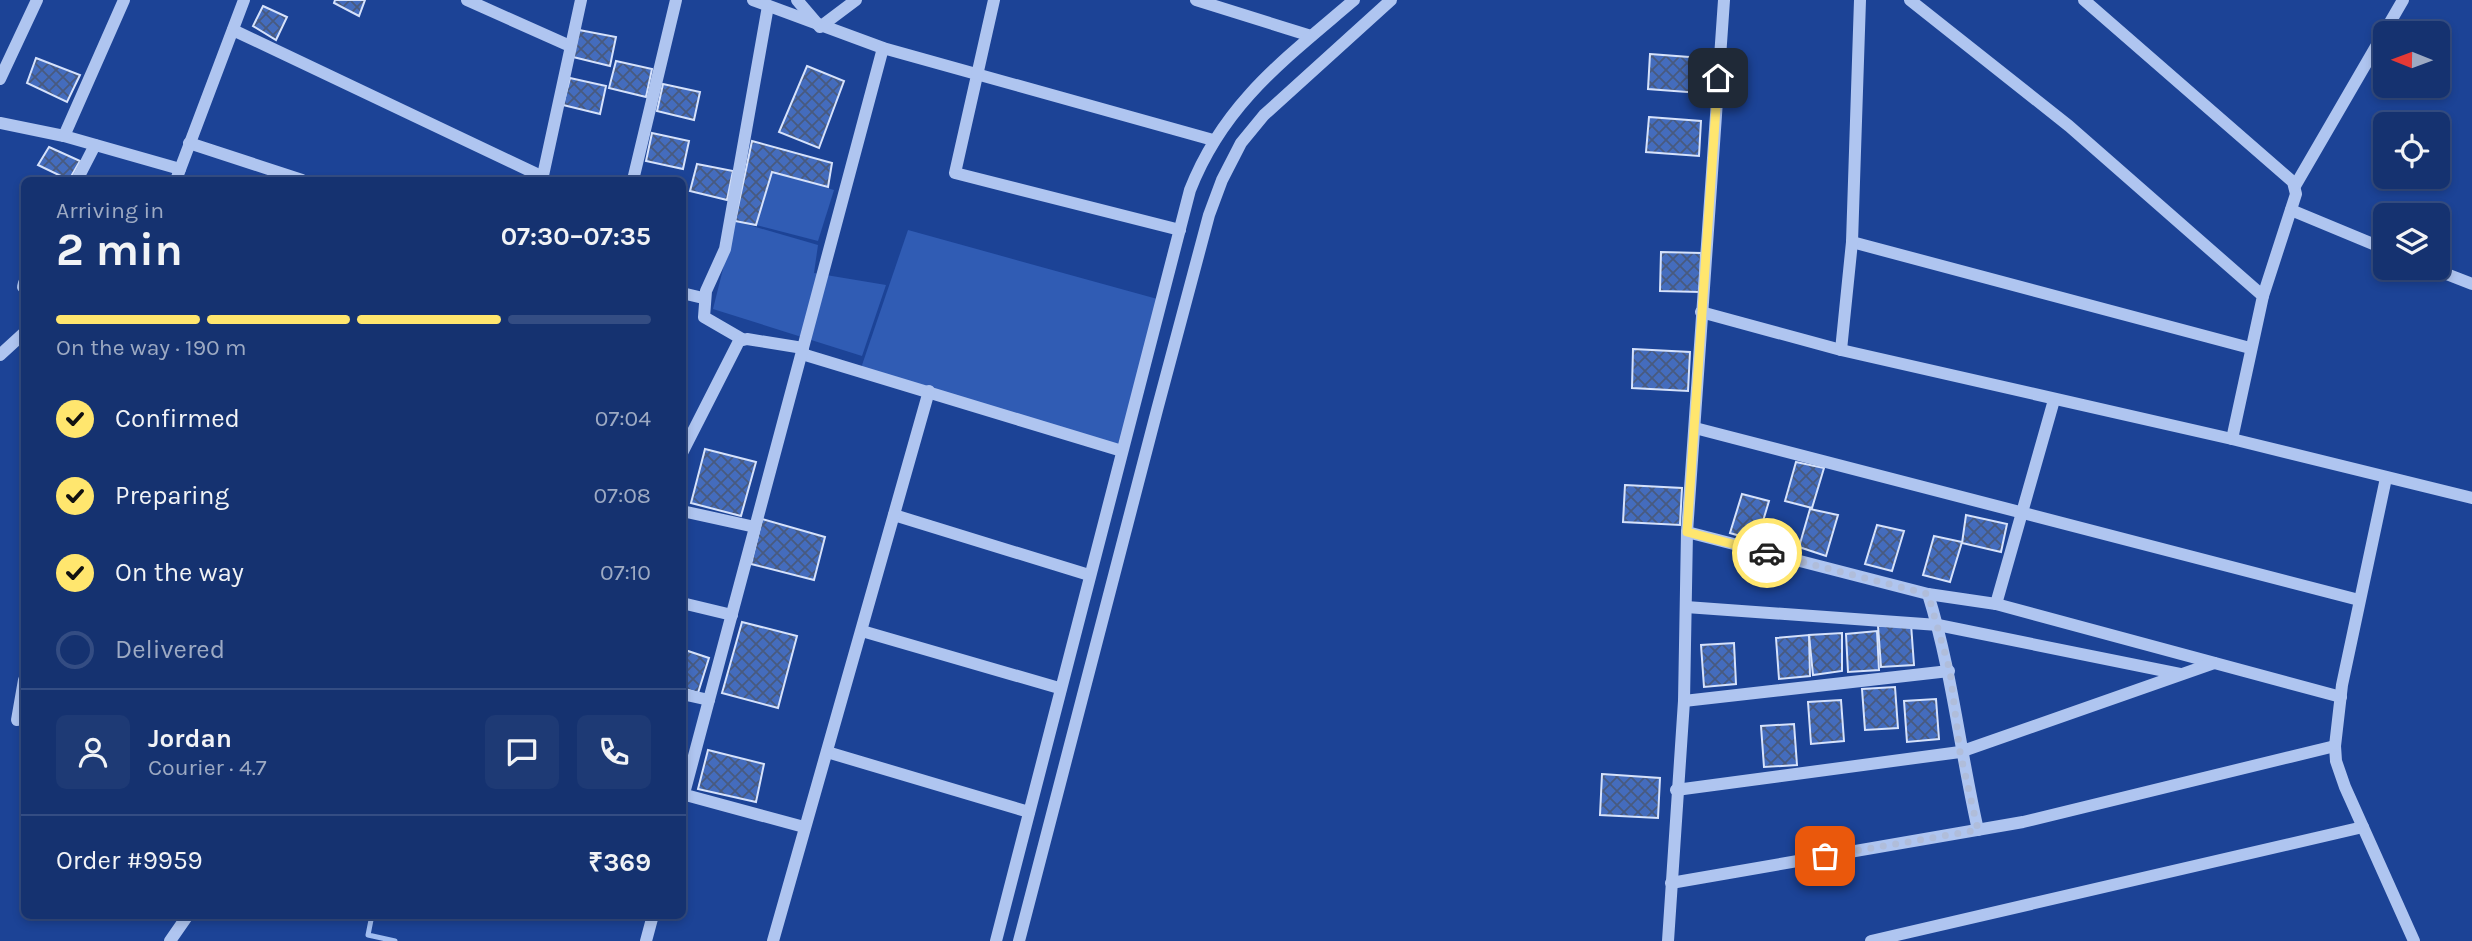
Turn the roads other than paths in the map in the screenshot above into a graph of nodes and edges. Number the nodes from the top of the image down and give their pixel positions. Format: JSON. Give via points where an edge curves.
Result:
{"nodes":[{"id":1,"x":37,"y":0,"type":"edge"},
{"id":2,"x":124,"y":0,"type":"edge"},
{"id":3,"x":244,"y":0,"type":"edge"},
{"id":4,"x":467,"y":0,"type":"edge"},
{"id":5,"x":581,"y":0,"type":"edge"},
{"id":6,"x":676,"y":0,"type":"edge"},
{"id":7,"x":753,"y":0,"type":"edge"},
{"id":8,"x":797,"y":0,"type":"edge"},
{"id":9,"x":856,"y":0,"type":"edge"},
{"id":10,"x":994,"y":0,"type":"edge"},
{"id":11,"x":1196,"y":0,"type":"edge"},
{"id":12,"x":1354,"y":0,"type":"edge"},
{"id":13,"x":1391,"y":0,"type":"edge"},
{"id":14,"x":1724,"y":0,"type":"edge"},
{"id":15,"x":1860,"y":0,"type":"edge"},
{"id":16,"x":1910,"y":0,"type":"edge"},
{"id":17,"x":2084,"y":0,"type":"edge"},
{"id":18,"x":2403,"y":0,"type":"edge"},
{"id":19,"x":768,"y":6,"type":"junction"},
{"id":20,"x":820,"y":27,"type":"junction"},
{"id":21,"x":233,"y":30,"type":"junction"},
{"id":22,"x":1311,"y":36,"type":"junction"},
{"id":23,"x":570,"y":46,"type":"junction"},
{"id":24,"x":883,"y":48,"type":"junction"},
{"id":25,"x":976,"y":75,"type":"junction"},
{"id":26,"x":0,"y":79,"type":"edge"},
{"id":27,"x":0,"y":123,"type":"edge"},
{"id":28,"x":64,"y":136,"type":"junction"},
{"id":29,"x":1213,"y":140,"type":"junction"},
{"id":30,"x":189,"y":143,"type":"junction"},
{"id":31,"x":95,"y":145,"type":"junction"},
{"id":32,"x":178,"y":175,"type":"edge"},
{"id":33,"x":79,"y":177,"type":"edge"},
{"id":34,"x":293,"y":177,"type":"edge"},
{"id":35,"x":538,"y":177,"type":"edge"},
{"id":36,"x":542,"y":177,"type":"edge"},
{"id":37,"x":634,"y":177,"type":"edge"},
{"id":38,"x":2295,"y":186,"type":"junction"},
{"id":39,"x":2291,"y":210,"type":"junction"},
{"id":40,"x":1180,"y":230,"type":"junction"},
{"id":41,"x":1852,"y":242,"type":"junction"},
{"id":42,"x":2373,"y":244,"type":"edge"},
{"id":43,"x":2450,"y":275,"type":"edge"},
{"id":44,"x":2472,"y":284,"type":"edge"},
{"id":45,"x":686,"y":294,"type":"edge"},
{"id":46,"x":2263,"y":296,"type":"junction"},
{"id":47,"x":704,"y":298,"type":"junction"},
{"id":48,"x":1701,"y":312,"type":"junction"},
{"id":49,"x":21,"y":336,"type":"edge"},
{"id":50,"x":743,"y":339,"type":"junction"},
{"id":51,"x":2250,"y":348,"type":"junction"},
{"id":52,"x":1841,"y":350,"type":"junction"},
{"id":53,"x":802,"y":351,"type":"junction"},
{"id":54,"x":0,"y":355,"type":"edge"},
{"id":55,"x":929,"y":391,"type":"junction"},
{"id":56,"x":2054,"y":400,"type":"junction"},
{"id":57,"x":1695,"y":428,"type":"junction"},
{"id":58,"x":2232,"y":439,"type":"junction"},
{"id":59,"x":686,"y":445,"type":"edge"},
{"id":60,"x":1122,"y":451,"type":"junction"},
{"id":61,"x":2386,"y":478,"type":"junction"},
{"id":62,"x":2472,"y":498,"type":"edge"},
{"id":63,"x":686,"y":512,"type":"edge"},
{"id":64,"x":2021,"y":512,"type":"junction"},
{"id":65,"x":894,"y":515,"type":"junction"},
{"id":66,"x":755,"y":527,"type":"junction"},
{"id":67,"x":1687,"y":532,"type":"junction"},
{"id":68,"x":1089,"y":575,"type":"junction"},
{"id":69,"x":1928,"y":594,"type":"junction"},
{"id":70,"x":2359,"y":600,"type":"junction"},
{"id":71,"x":686,"y":604,"type":"edge"},
{"id":72,"x":1996,"y":604,"type":"junction"},
{"id":73,"x":1686,"y":607,"type":"junction"},
{"id":74,"x":732,"y":615,"type":"junction"},
{"id":75,"x":1938,"y":625,"type":"junction"},
{"id":76,"x":862,"y":631,"type":"junction"},
{"id":77,"x":2214,"y":663,"type":"junction"},
{"id":78,"x":1950,"y":671,"type":"junction"},
{"id":79,"x":2181,"y":674,"type":"junction"},
{"id":80,"x":1059,"y":688,"type":"junction"},
{"id":81,"x":21,"y":695,"type":"edge"},
{"id":82,"x":686,"y":695,"type":"edge"},
{"id":83,"x":2341,"y":697,"type":"junction"},
{"id":84,"x":709,"y":700,"type":"junction"},
{"id":85,"x":1684,"y":701,"type":"junction"},
{"id":86,"x":16,"y":720,"type":"dead end"},
{"id":87,"x":2335,"y":746,"type":"junction"},
{"id":88,"x":827,"y":752,"type":"junction"},
{"id":89,"x":1960,"y":752,"type":"junction"},
{"id":90,"x":686,"y":786,"type":"edge"},
{"id":91,"x":1676,"y":790,"type":"junction"},
{"id":92,"x":686,"y":798,"type":"edge"},
{"id":93,"x":1029,"y":812,"type":"junction"},
{"id":94,"x":804,"y":827,"type":"junction"},
{"id":95,"x":2363,"y":827,"type":"junction"},
{"id":96,"x":1978,"y":830,"type":"junction"},
{"id":97,"x":1671,"y":883,"type":"junction"},
{"id":98,"x":185,"y":919,"type":"edge"},
{"id":99,"x":652,"y":919,"type":"edge"},
{"id":100,"x":170,"y":941,"type":"edge"},
{"id":101,"x":646,"y":941,"type":"edge"},
{"id":102,"x":773,"y":941,"type":"edge"},
{"id":103,"x":996,"y":941,"type":"edge"},
{"id":104,"x":1019,"y":941,"type":"edge"},
{"id":105,"x":1668,"y":941,"type":"edge"},
{"id":106,"x":1871,"y":941,"type":"edge"},
{"id":107,"x":2414,"y":941,"type":"edge"}],
"edges":[{"from":1,"to":26,"type":"street"},
{"from":2,"to":28,"type":"street"},
{"from":3,"to":21,"type":"street"},
{"from":4,"to":23,"type":"street"},
{"from":5,"to":23,"type":"street"},
{"from":6,"to":37,"type":"street"},
{"from":7,"to":19,"type":"street"},
{"from":8,"to":20,"type":"street"},
{"from":9,"to":20,"type":"street"},
{"from":10,"to":25,"type":"street"},
{"from":11,"to":22,"type":"street"},
{"from":12,"to":22,"type":"street"},
{"from":13,"to":104,"type":"street","via":[[1264,115],[1241,143],[1222,180],[1209,215]]},
{"from":14,"to":48,"type":"street"},
{"from":15,"to":41,"type":"street"},
{"from":16,"to":46,"type":"street","via":[[2069,125]]},
{"from":17,"to":38,"type":"street"},
{"from":18,"to":38,"type":"street"},
{"from":19,"to":20,"type":"street"},
{"from":19,"to":47,"type":"street","via":[[725,249]]},
{"from":20,"to":24,"type":"street"},
{"from":21,"to":30,"type":"street"},
{"from":21,"to":35,"type":"street"},
{"from":22,"to":29,"type":"street","via":[[1238,105]]},
{"from":23,"to":36,"type":"street"},
{"from":24,"to":25,"type":"street"},
{"from":24,"to":53,"type":"street"},
{"from":25,"to":29,"type":"street"},
{"from":25,"to":40,"type":"street","via":[[955,173]]},
{"from":27,"to":28,"type":"street"},
{"from":28,"to":31,"type":"street"},
{"from":29,"to":40,"type":"street","via":[[1190,190]]},
{"from":30,"to":32,"type":"street"},
{"from":30,"to":34,"type":"street"},
{"from":31,"to":32,"type":"street"},
{"from":31,"to":33,"type":"street"},
{"from":38,"to":39,"type":"street"},
{"from":39,"to":42,"type":"street"},
{"from":39,"to":46,"type":"street"},
{"from":40,"to":60,"type":"street"},
{"from":41,"to":51,"type":"street"},
{"from":41,"to":52,"type":"street"},
{"from":43,"to":44,"type":"street"},
{"from":45,"to":47,"type":"street"},
{"from":46,"to":51,"type":"street"},
{"from":47,"to":50,"type":"street","via":[[704,317]]},
{"from":48,"to":52,"type":"street"},
{"from":48,"to":57,"type":"street"},
{"from":49,"to":54,"type":"street"},
{"from":50,"to":53,"type":"street"},
{"from":50,"to":59,"type":"street"},
{"from":51,"to":58,"type":"street"},
{"from":52,"to":56,"type":"street"},
{"from":53,"to":55,"type":"street"},
{"from":53,"to":66,"type":"street"},
{"from":55,"to":60,"type":"street"},
{"from":55,"to":65,"type":"street"},
{"from":56,"to":58,"type":"street"},
{"from":56,"to":64,"type":"street"},
{"from":57,"to":64,"type":"street"},
{"from":57,"to":67,"type":"street"},
{"from":58,"to":61,"type":"street"},
{"from":60,"to":68,"type":"street"},
{"from":61,"to":62,"type":"street"},
{"from":61,"to":70,"type":"street"},
{"from":63,"to":66,"type":"street"},
{"from":64,"to":70,"type":"street"},
{"from":64,"to":72,"type":"street"},
{"from":65,"to":68,"type":"street"},
{"from":65,"to":76,"type":"street"},
{"from":66,"to":74,"type":"street"},
{"from":67,"to":69,"type":"street"},
{"from":67,"to":73,"type":"street"},
{"from":68,"to":80,"type":"street"},
{"from":69,"to":72,"type":"street"},
{"from":69,"to":75,"type":"street"},
{"from":70,"to":83,"type":"street"},
{"from":71,"to":74,"type":"street"},
{"from":72,"to":77,"type":"street"},
{"from":73,"to":75,"type":"street"},
{"from":73,"to":85,"type":"street"},
{"from":74,"to":84,"type":"street"},
{"from":75,"to":78,"type":"street"},
{"from":75,"to":79,"type":"street"},
{"from":76,"to":80,"type":"street"},
{"from":76,"to":88,"type":"street"},
{"from":77,"to":79,"type":"street"},
{"from":77,"to":83,"type":"street"},
{"from":78,"to":85,"type":"street"},
{"from":78,"to":89,"type":"street"},
{"from":79,"to":89,"type":"street"},
{"from":80,"to":93,"type":"street"},
{"from":81,"to":86,"type":"street"},
{"from":82,"to":84,"type":"street"},
{"from":83,"to":87,"type":"street"},
{"from":84,"to":90,"type":"street"},
{"from":85,"to":91,"type":"street"},
{"from":87,"to":95,"type":"street","via":[[2345,788]]},
{"from":87,"to":96,"type":"street"},
{"from":88,"to":93,"type":"street"},
{"from":88,"to":94,"type":"street"},
{"from":89,"to":91,"type":"street"},
{"from":89,"to":96,"type":"street"},
{"from":91,"to":97,"type":"street"},
{"from":92,"to":94,"type":"street"},
{"from":93,"to":103,"type":"street"},
{"from":94,"to":102,"type":"street"},
{"from":95,"to":106,"type":"street"},
{"from":95,"to":107,"type":"street"},
{"from":96,"to":97,"type":"street"},
{"from":97,"to":105,"type":"street"},
{"from":98,"to":100,"type":"street"},
{"from":99,"to":101,"type":"street"}]}
